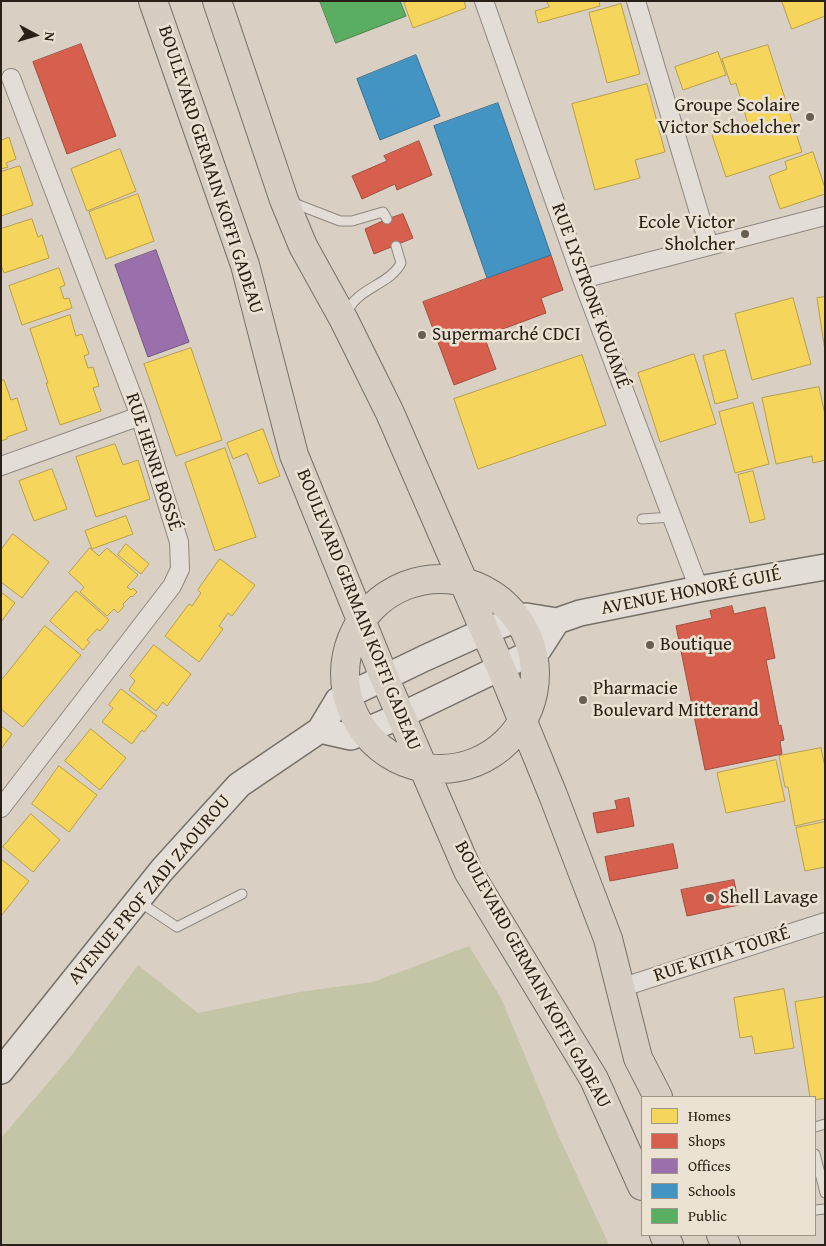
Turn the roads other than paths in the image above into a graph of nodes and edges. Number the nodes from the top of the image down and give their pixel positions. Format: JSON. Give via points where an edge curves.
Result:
{"nodes":[{"id":1,"x":153,"y":1,"type":"edge"},
{"id":2,"x":217,"y":1,"type":"edge"},
{"id":3,"x":484,"y":1,"type":"edge"},
{"id":4,"x":636,"y":1,"type":"edge"},
{"id":5,"x":11,"y":78,"type":"dead end"},
{"id":6,"x":284,"y":200,"type":"junction"},
{"id":7,"x":825,"y":216,"type":"edge"},
{"id":8,"x":387,"y":219,"type":"dead end"},
{"id":9,"x":396,"y":246,"type":"dead end"},
{"id":10,"x":709,"y":246,"type":"junction"},
{"id":11,"x":582,"y":279,"type":"junction"},
{"id":12,"x":344,"y":320,"type":"junction"},
{"id":13,"x":140,"y":416,"type":"junction"},
{"id":14,"x":1,"y":466,"type":"edge"},
{"id":15,"x":673,"y":517,"type":"junction"},
{"id":16,"x":642,"y":519,"type":"dead end"},
{"id":17,"x":825,"y":567,"type":"edge"},
{"id":18,"x":464,"y":582,"type":"junction"},
{"id":19,"x":700,"y":588,"type":"junction"},
{"id":20,"x":518,"y":619,"type":"junction"},
{"id":21,"x":361,"y":620,"type":"junction"},
{"id":22,"x":558,"y":622,"type":"junction"},
{"id":23,"x":485,"y":632,"type":"junction"},
{"id":24,"x":532,"y":653,"type":"junction"},
{"id":25,"x":501,"y":668,"type":"junction"},
{"id":26,"x":385,"y":679,"type":"junction"},
{"id":27,"x":347,"y":696,"type":"junction"},
{"id":28,"x":400,"y":716,"type":"junction"},
{"id":29,"x":523,"y":722,"type":"junction"},
{"id":30,"x":320,"y":730,"type":"junction"},
{"id":31,"x":364,"y":732,"type":"junction"},
{"id":32,"x":424,"y":770,"type":"junction"},
{"id":33,"x":1,"y":808,"type":"edge"},
{"id":34,"x":242,"y":894,"type":"dead end"},
{"id":35,"x":137,"y":900,"type":"junction"},
{"id":36,"x":825,"y":922,"type":"edge"},
{"id":37,"x":620,"y":988,"type":"junction"},
{"id":38,"x":1,"y":1071,"type":"edge"},
{"id":39,"x":657,"y":1096,"type":"edge"},
{"id":40,"x":816,"y":1158,"type":"edge"},
{"id":41,"x":641,"y":1184,"type":"edge"},
{"id":42,"x":825,"y":1193,"type":"edge"}],
"edges":[{"from":1,"to":21,"type":"main road","name":"BOULEVARD GERMAIN KOFFI GADEAU","via":[[245,266],[294,454]]},
{"from":2,"to":6,"type":"main road"},
{"from":3,"to":11,"type":"street","name":"RUE LYSTRONE KOUAMÉ"},
{"from":4,"to":10,"type":"street"},
{"from":5,"to":13,"type":"street","name":"RUE HENRI BOSSÉ"},
{"from":6,"to":8,"type":"lane","via":[[340,220],[352,221],[383,212]]},
{"from":6,"to":12,"type":"main road","via":[[303,246]]},
{"from":7,"to":10,"type":"street"},
{"from":9,"to":12,"type":"lane","via":[[401,263],[398,268],[350,304]]},
{"from":10,"to":11,"type":"street"},
{"from":11,"to":15,"type":"street","name":"RUE LYSTRONE KOUAMÉ"},
{"from":12,"to":18,"type":"main road","via":[[390,413]]},
{"from":13,"to":14,"type":"street"},
{"from":13,"to":33,"type":"street","name":"RUE HENRI BOSSÉ","via":[[179,542],[180,569],[172,586]]},
{"from":15,"to":16,"type":"lane"},
{"from":15,"to":19,"type":"street","name":"RUE LYSTRONE KOUAMÉ"},
{"from":17,"to":19,"type":"main road","name":"AVENUE HONORÉ GUIÉ"},
{"from":18,"to":20,"type":"main road","via":[[491,593]]},
{"from":18,"to":21,"type":"main road","via":[[439,579],[410,584],[384,596]]},
{"from":18,"to":23,"type":"main road"},
{"from":19,"to":22,"type":"main road","name":"AVENUE HONORÉ GUIÉ","via":[[580,613]]},
{"from":20,"to":22,"type":"main road","via":[[526,616]]},
{"from":20,"to":23,"type":"main road"},
{"from":20,"to":24,"type":"main road"},
{"from":21,"to":26,"type":"main road","name":"BOULEVARD GERMAIN KOFFI GADEAU"},
{"from":21,"to":27,"type":"main road","via":[[350,641],[346,659]]},
{"from":22,"to":24,"type":"main road","via":[[539,649]]},
{"from":23,"to":25,"type":"main road"},
{"from":23,"to":26,"type":"main road"},
{"from":24,"to":25,"type":"main road"},
{"from":24,"to":29,"type":"main road","via":[[533,691]]},
{"from":25,"to":28,"type":"main road"},
{"from":25,"to":29,"type":"main road"},
{"from":26,"to":27,"type":"main road"},
{"from":26,"to":28,"type":"main road","name":"BOULEVARD GERMAIN KOFFI GADEAU"},
{"from":27,"to":30,"type":"main road","via":[[338,700]]},
{"from":27,"to":31,"type":"main road","via":[[354,717]]},
{"from":28,"to":31,"type":"main road"},
{"from":28,"to":32,"type":"main road","name":"BOULEVARD GERMAIN KOFFI GADEAU"},
{"from":29,"to":32,"type":"main road","via":[[497,751],[484,759],[464,767]]},
{"from":29,"to":37,"type":"main road","via":[[604,930]]},
{"from":30,"to":31,"type":"main road","via":[[351,737]]},
{"from":30,"to":35,"type":"main road","name":"AVENUE PROF ZADI ZAOUROU","via":[[238,785]]},
{"from":31,"to":32,"type":"main road","via":[[392,757]]},
{"from":32,"to":41,"type":"main road","name":"BOULEVARD GERMAIN KOFFI GADEAU","via":[[468,871],[594,1078]]},
{"from":34,"to":35,"type":"lane","via":[[177,927]]},
{"from":35,"to":38,"type":"main road","name":"AVENUE PROF ZADI ZAOUROU"},
{"from":36,"to":37,"type":"street","name":"RUE KITIA TOURÉ"},
{"from":37,"to":39,"type":"main road","via":[[638,1058]]},
{"from":40,"to":42,"type":"lane"}]}
